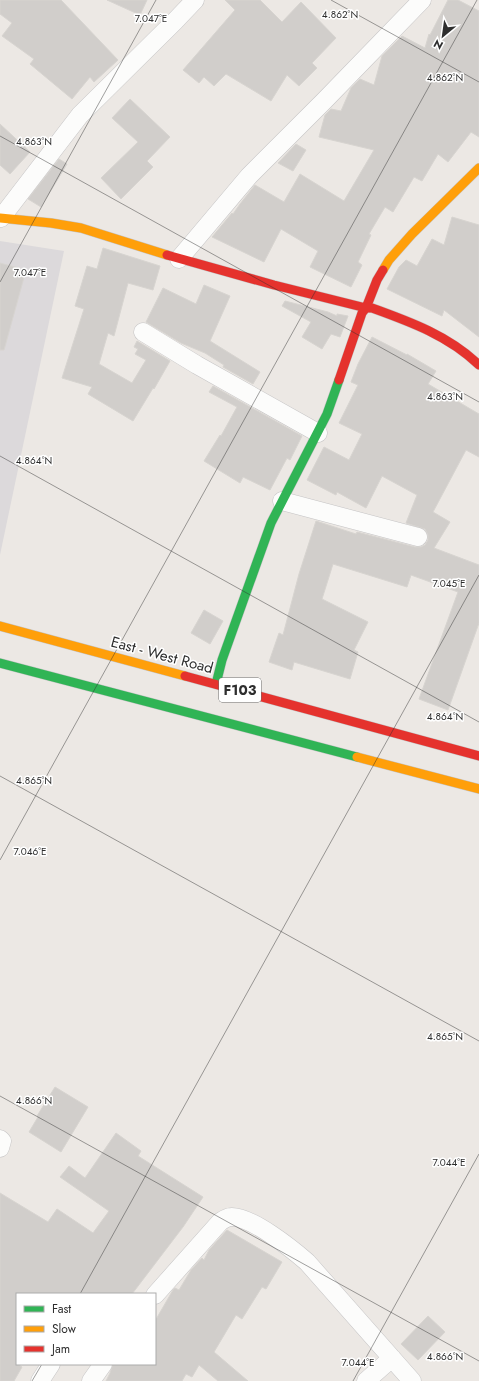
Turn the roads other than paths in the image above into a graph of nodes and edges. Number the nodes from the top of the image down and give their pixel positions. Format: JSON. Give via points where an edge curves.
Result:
{"nodes":[{"id":1,"x":195,"y":0,"type":"edge"},
{"id":2,"x":422,"y":0,"type":"edge"},
{"id":3,"x":479,"y":168,"type":"edge"},
{"id":4,"x":1,"y":218,"type":"edge"},
{"id":5,"x":180,"y":259,"type":"junction"},
{"id":6,"x":366,"y":308,"type":"junction"},
{"id":7,"x":143,"y":332,"type":"dead end"},
{"id":8,"x":479,"y":365,"type":"edge"},
{"id":9,"x":318,"y":433,"type":"junction"},
{"id":10,"x":282,"y":501,"type":"junction"},
{"id":11,"x":418,"y":537,"type":"dead end"},
{"id":12,"x":0,"y":626,"type":"edge"},
{"id":13,"x":0,"y":663,"type":"edge"},
{"id":14,"x":216,"y":684,"type":"junction"},
{"id":15,"x":479,"y":756,"type":"edge"},
{"id":16,"x":479,"y":789,"type":"edge"},
{"id":17,"x":0,"y":1139,"type":"edge"},
{"id":18,"x":0,"y":1148,"type":"edge"},
{"id":19,"x":156,"y":1294,"type":"edge"},
{"id":20,"x":392,"y":1358,"type":"junction"},
{"id":21,"x":50,"y":1365,"type":"edge"},
{"id":22,"x":102,"y":1365,"type":"edge"},
{"id":23,"x":40,"y":1381,"type":"edge"},
{"id":24,"x":91,"y":1381,"type":"edge"},
{"id":25,"x":366,"y":1381,"type":"edge"},
{"id":26,"x":412,"y":1381,"type":"edge"}],
"edges":[{"from":1,"to":4,"type":"street","via":[[80,115]]},
{"from":2,"to":5,"type":"street","via":[[249,176]]},
{"from":3,"to":6,"type":"street","via":[[389,260],[377,280]]},
{"from":4,"to":5,"type":"street","via":[[80,227]]},
{"from":5,"to":6,"type":"street","via":[[267,284]]},
{"from":6,"to":8,"type":"street","via":[[372,308],[444,338]]},
{"from":6,"to":9,"type":"street","via":[[362,313],[328,414]]},
{"from":7,"to":9,"type":"street"},
{"from":9,"to":10,"type":"street"},
{"from":10,"to":11,"type":"street"},
{"from":10,"to":14,"type":"street","via":[[271,523],[222,660]]},
{"from":12,"to":14,"type":"street","name":"East - West Road","number":"F103"},
{"from":13,"to":16,"type":"street","number":"F103"},
{"from":14,"to":15,"type":"street","name":"East - West Road","number":"F103"},
{"from":17,"to":18,"type":"street"},
{"from":19,"to":20,"type":"street","via":[[220,1222],[229,1216],[241,1218],[289,1246],[307,1262]]},
{"from":20,"to":25,"type":"street"},
{"from":20,"to":26,"type":"street"},
{"from":21,"to":23,"type":"street"},
{"from":22,"to":24,"type":"street"}]}
